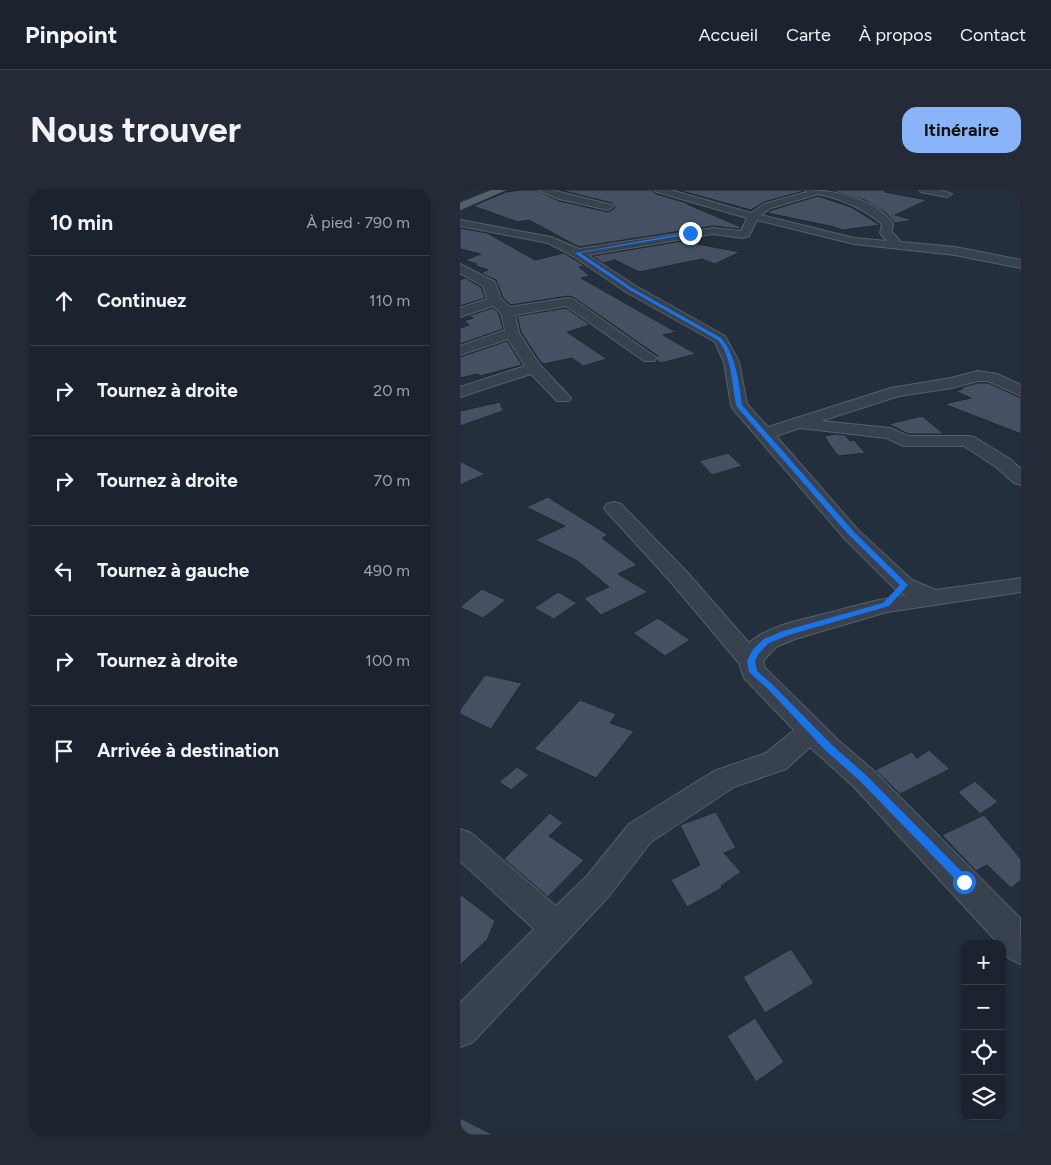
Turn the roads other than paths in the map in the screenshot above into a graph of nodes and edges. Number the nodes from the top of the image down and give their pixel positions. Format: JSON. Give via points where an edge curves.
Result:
{"nodes":[{"id":1,"x":501,"y":190,"type":"edge"},
{"id":2,"x":543,"y":190,"type":"edge"},
{"id":3,"x":660,"y":190,"type":"edge"},
{"id":4,"x":924,"y":190,"type":"edge"},
{"id":5,"x":813,"y":191,"type":"edge"},
{"id":6,"x":946,"y":194,"type":"dead end"},
{"id":7,"x":460,"y":207,"type":"edge"},
{"id":8,"x":608,"y":207,"type":"dead end"},
{"id":9,"x":754,"y":216,"type":"junction"},
{"id":10,"x":460,"y":223,"type":"edge"},
{"id":11,"x":898,"y":246,"type":"junction"},
{"id":12,"x":576,"y":253,"type":"junction"},
{"id":13,"x":1021,"y":264,"type":"edge"},
{"id":14,"x":460,"y":268,"type":"edge"},
{"id":15,"x":495,"y":301,"type":"junction"},
{"id":16,"x":507,"y":312,"type":"junction"},
{"id":17,"x":460,"y":313,"type":"edge"},
{"id":18,"x":512,"y":333,"type":"junction"},
{"id":19,"x":460,"y":351,"type":"edge"},
{"id":20,"x":649,"y":358,"type":"dead end"},
{"id":21,"x":534,"y":368,"type":"junction"},
{"id":22,"x":1021,"y":391,"type":"edge"},
{"id":23,"x":460,"y":392,"type":"edge"},
{"id":24,"x":563,"y":398,"type":"dead end"},
{"id":25,"x":796,"y":424,"type":"junction"},
{"id":26,"x":764,"y":434,"type":"junction"},
{"id":27,"x":1021,"y":479,"type":"edge"},
{"id":28,"x":614,"y":508,"type":"dead end"},
{"id":29,"x":904,"y":585,"type":"junction"},
{"id":30,"x":1021,"y":585,"type":"edge"},
{"id":31,"x":935,"y":598,"type":"junction"},
{"id":32,"x":886,"y":605,"type":"junction"},
{"id":33,"x":751,"y":661,"type":"junction"},
{"id":34,"x":812,"y":730,"type":"junction"},
{"id":35,"x":460,"y":842,"type":"edge"},
{"id":36,"x":557,"y":928,"type":"junction"},
{"id":37,"x":1021,"y":948,"type":"edge"},
{"id":38,"x":460,"y":1029,"type":"edge"}],
"edges":[{"from":1,"to":7,"type":"main road"},
{"from":2,"to":8,"type":"street","via":[[563,198]]},
{"from":3,"to":9,"type":"street"},
{"from":4,"to":6,"type":"street"},
{"from":5,"to":9,"type":"street","via":[[773,205]]},
{"from":5,"to":11,"type":"street","via":[[858,201],[874,211],[888,223],[886,233]]},
{"from":9,"to":11,"type":"street","via":[[854,241]]},
{"from":9,"to":12,"type":"street","via":[[742,236],[713,231]]},
{"from":10,"to":12,"type":"street","via":[[545,238]]},
{"from":11,"to":13,"type":"street","via":[[980,255]]},
{"from":12,"to":26,"type":"street","via":[[631,289],[720,339],[726,347],[739,405]]},
{"from":14,"to":15,"type":"street","via":[[490,285]]},
{"from":15,"to":16,"type":"street"},
{"from":15,"to":17,"type":"street"},
{"from":16,"to":18,"type":"street"},
{"from":16,"to":20,"type":"street","via":[[568,302]]},
{"from":18,"to":19,"type":"street"},
{"from":18,"to":21,"type":"street"},
{"from":21,"to":23,"type":"street"},
{"from":21,"to":24,"type":"street"},
{"from":22,"to":25,"type":"street","via":[[991,377],[978,376],[897,391]]},
{"from":25,"to":26,"type":"street"},
{"from":25,"to":27,"type":"street","via":[[890,433],[904,440],[968,441],[1003,463]]},
{"from":26,"to":29,"type":"street","via":[[851,534]]},
{"from":28,"to":33,"type":"street"},
{"from":29,"to":31,"type":"street"},
{"from":29,"to":32,"type":"street"},
{"from":30,"to":31,"type":"street"},
{"from":31,"to":32,"type":"street"},
{"from":32,"to":33,"type":"street","via":[[786,633],[767,641]]},
{"from":33,"to":34,"type":"street","via":[[753,672]]},
{"from":34,"to":36,"type":"street","via":[[776,761],[724,779],[640,833],[598,886]]},
{"from":34,"to":37,"type":"street","via":[[964,882],[1008,929]]},
{"from":35,"to":36,"type":"street"},
{"from":36,"to":38,"type":"street"}]}
